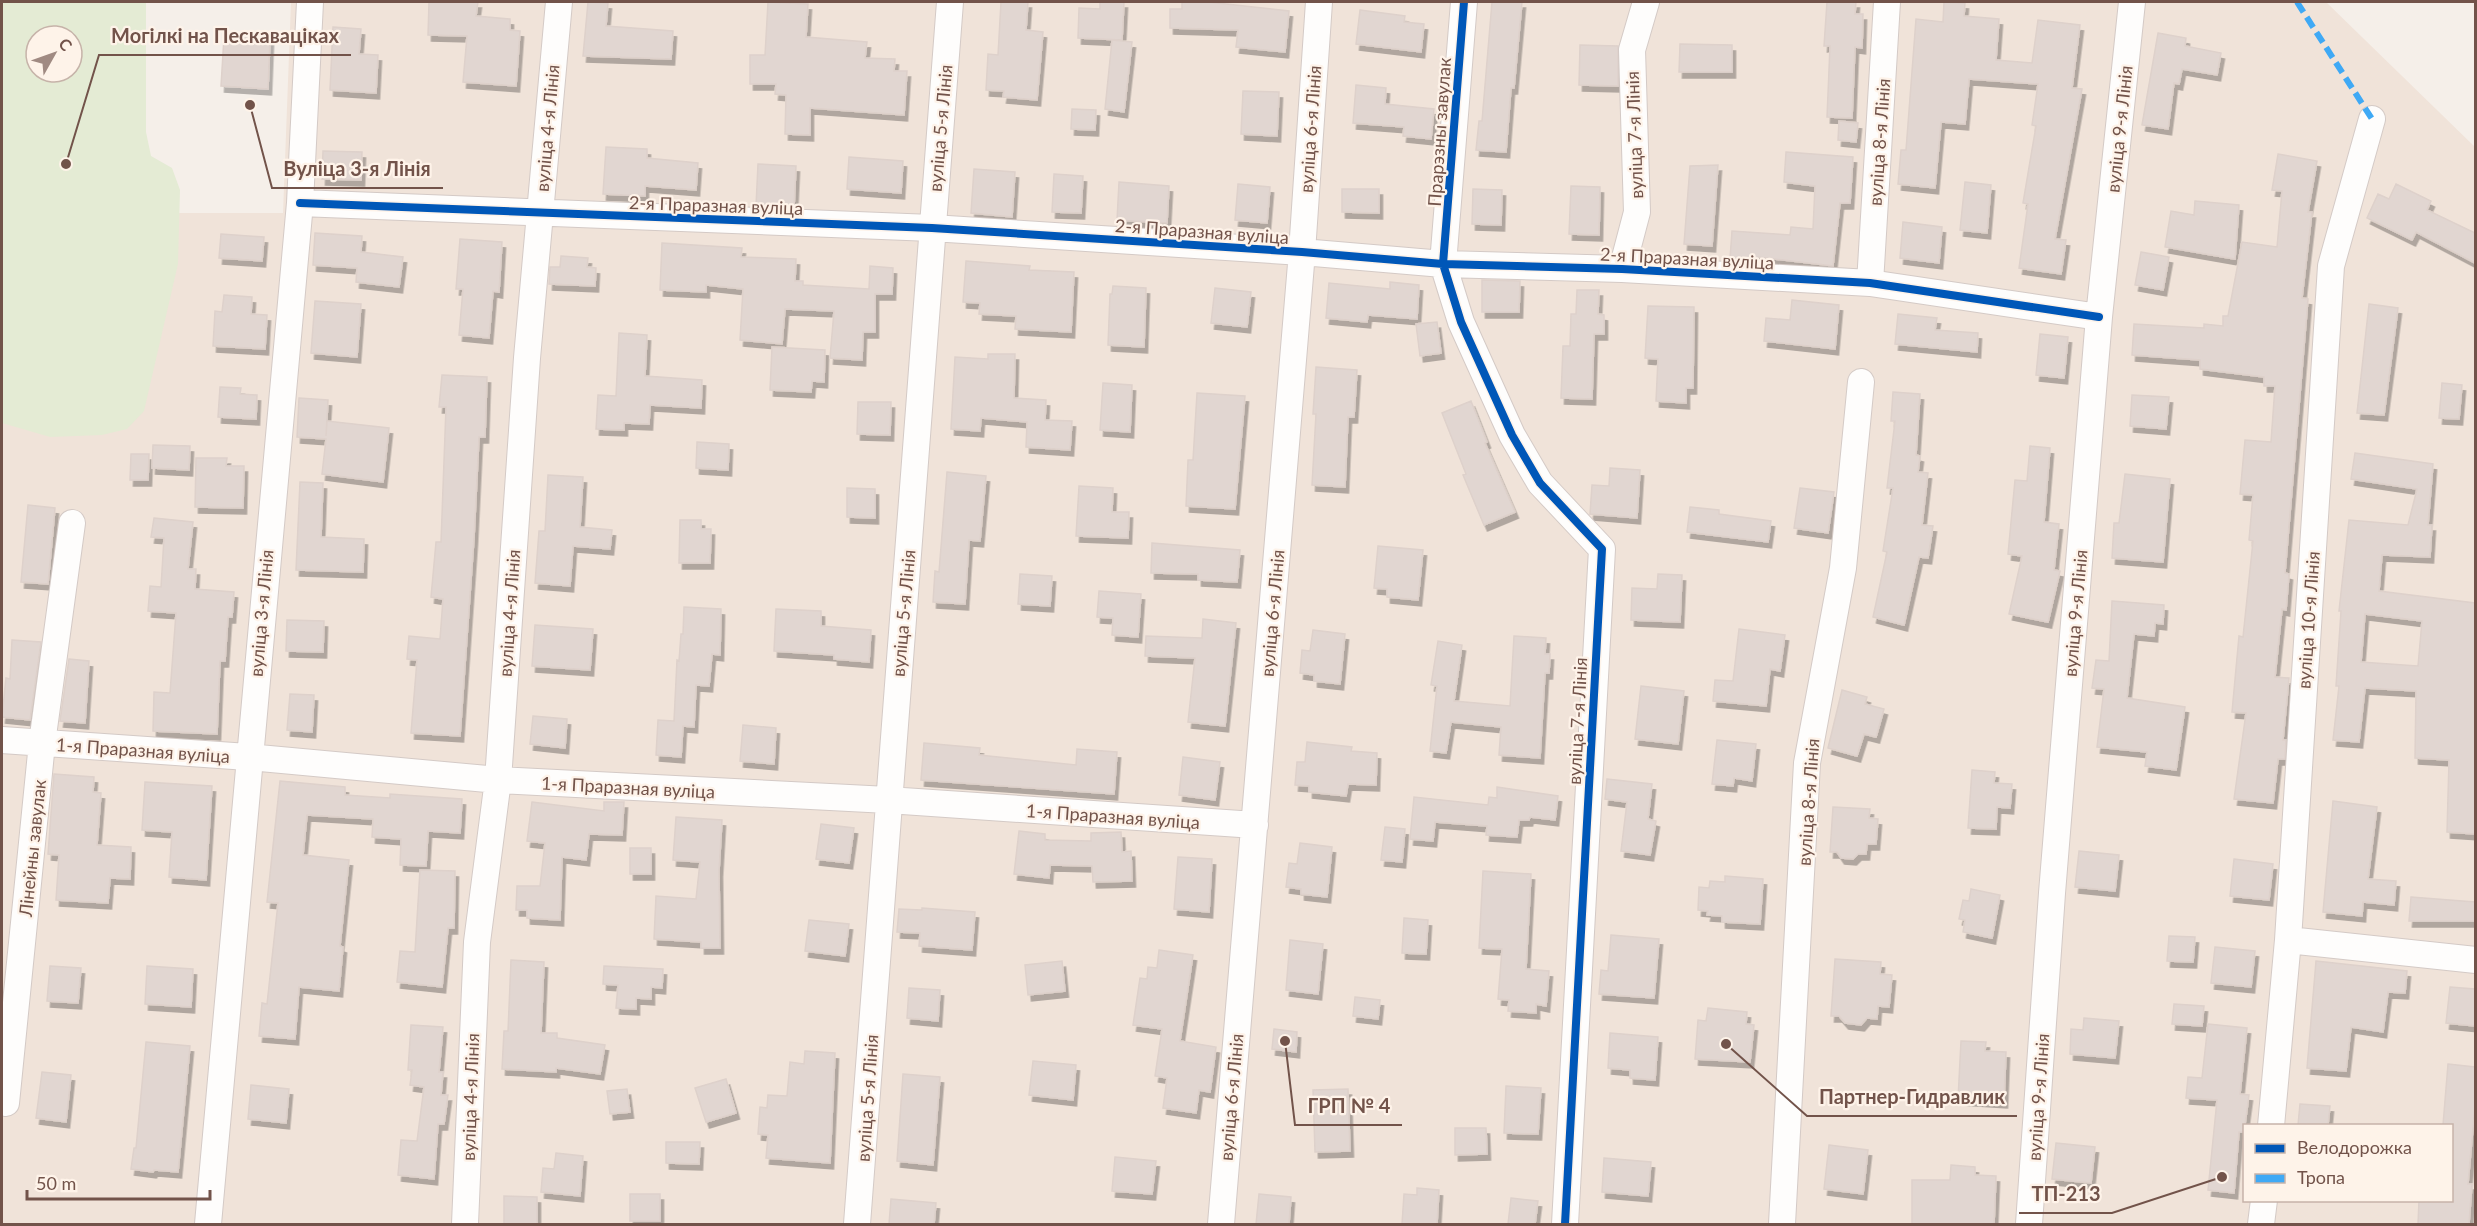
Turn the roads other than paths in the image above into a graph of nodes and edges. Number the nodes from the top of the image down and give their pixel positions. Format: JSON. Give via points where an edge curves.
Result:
{"nodes":[{"id":1,"x":310,"y":2,"type":"edge"},
{"id":2,"x":559,"y":2,"type":"edge"},
{"id":3,"x":950,"y":2,"type":"edge"},
{"id":4,"x":1319,"y":2,"type":"edge"},
{"id":5,"x":1464,"y":2,"type":"edge"},
{"id":6,"x":1646,"y":2,"type":"edge"},
{"id":7,"x":1887,"y":2,"type":"edge"},
{"id":8,"x":2132,"y":2,"type":"edge"},
{"id":9,"x":2372,"y":119,"type":"dead end"},
{"id":10,"x":300,"y":203,"type":"junction"},
{"id":11,"x":539,"y":212,"type":"junction"},
{"id":12,"x":932,"y":228,"type":"junction"},
{"id":13,"x":1302,"y":252,"type":"junction"},
{"id":14,"x":1443,"y":264,"type":"junction"},
{"id":15,"x":1622,"y":269,"type":"junction"},
{"id":16,"x":1870,"y":282,"type":"junction"},
{"id":17,"x":2099,"y":317,"type":"junction"},
{"id":18,"x":1861,"y":382,"type":"dead end"},
{"id":19,"x":72,"y":523,"type":"dead end"},
{"id":20,"x":2,"y":740,"type":"edge"},
{"id":21,"x":42,"y":743,"type":"junction"},
{"id":22,"x":248,"y":757,"type":"junction"},
{"id":23,"x":498,"y":780,"type":"junction"},
{"id":24,"x":888,"y":800,"type":"junction"},
{"id":25,"x":1255,"y":825,"type":"junction"},
{"id":26,"x":2288,"y":940,"type":"junction"},
{"id":27,"x":2475,"y":960,"type":"edge"},
{"id":28,"x":6,"y":1103,"type":"dead end"},
{"id":29,"x":2271,"y":1124,"type":"edge"},
{"id":30,"x":2264,"y":1202,"type":"edge"},
{"id":31,"x":207,"y":1224,"type":"edge"},
{"id":32,"x":465,"y":1224,"type":"edge"},
{"id":33,"x":857,"y":1224,"type":"edge"},
{"id":34,"x":1221,"y":1224,"type":"edge"},
{"id":35,"x":1565,"y":1224,"type":"edge"},
{"id":36,"x":1782,"y":1224,"type":"edge"},
{"id":37,"x":2029,"y":1224,"type":"edge"},
{"id":38,"x":2261,"y":1224,"type":"edge"}],
"edges":[{"from":1,"to":10,"type":"street","name":"вуліца 3-я Лінія"},
{"from":2,"to":11,"type":"street","name":"вуліца 4-я Лінія"},
{"from":3,"to":12,"type":"street","name":"вуліца 5-я Лінія"},
{"from":4,"to":13,"type":"street","name":"вуліца 6-я Лінія"},
{"from":5,"to":14,"type":"street","name":"Прарэзны завулак"},
{"from":6,"to":15,"type":"street","name":"вуліца 7-я Лінія","via":[[1632,50],[1636,212]]},
{"from":7,"to":16,"type":"street","name":"вуліца 8-я Лінія"},
{"from":8,"to":17,"type":"street","name":"вуліца 9-я Лінія"},
{"from":9,"to":26,"type":"street","name":"вуліца 10-я Лінія","via":[[2331,266]]},
{"from":10,"to":11,"type":"street","name":"2-я Праразная вуліца"},
{"from":10,"to":22,"type":"street","name":"вуліца 3-я Лінія"},
{"from":11,"to":12,"type":"street","name":"2-я Праразная вуліца"},
{"from":11,"to":23,"type":"street","name":"вуліца 4-я Лінія"},
{"from":12,"to":13,"type":"street","name":"2-я Праразная вуліца"},
{"from":12,"to":24,"type":"street","name":"вуліца 5-я Лінія"},
{"from":13,"to":14,"type":"street","name":"2-я Праразная вуліца"},
{"from":13,"to":25,"type":"street","name":"вуліца 6-я Лінія"},
{"from":14,"to":15,"type":"street","name":"2-я Праразная вуліца"},
{"from":14,"to":35,"type":"street","name":"вуліца 7-я Лінія","via":[[1461,322],[1512,435],[1540,483],[1602,549]]},
{"from":15,"to":16,"type":"street","name":"2-я Праразная вуліца"},
{"from":16,"to":17,"type":"street","name":"2-я Праразная вуліца"},
{"from":17,"to":37,"type":"street","name":"вуліца 9-я Лінія"},
{"from":18,"to":36,"type":"street","name":"вуліца 8-я Лінія","via":[[1843,568],[1807,763]]},
{"from":19,"to":21,"type":"street","name":"Лінейны завулак"},
{"from":20,"to":21,"type":"street","name":"1-я Праразная вуліца"},
{"from":21,"to":22,"type":"street","name":"1-я Праразная вуліца"},
{"from":21,"to":28,"type":"street","name":"Лінейны завулак"},
{"from":22,"to":23,"type":"street","name":"1-я Праразная вуліца"},
{"from":22,"to":31,"type":"street","name":"вуліца 3-я Лінія"},
{"from":23,"to":24,"type":"street","name":"1-я Праразная вуліца"},
{"from":23,"to":32,"type":"street","name":"вуліца 4-я Лінія","via":[[477,942]]},
{"from":24,"to":25,"type":"street","name":"1-я Праразная вуліца"},
{"from":24,"to":33,"type":"street","name":"вуліца 5-я Лінія"},
{"from":25,"to":34,"type":"street","name":"вуліца 6-я Лінія"},
{"from":26,"to":27,"type":"street"},
{"from":26,"to":29,"type":"street","name":"вуліца 10-я Лінія"},
{"from":30,"to":38,"type":"street"}]}
